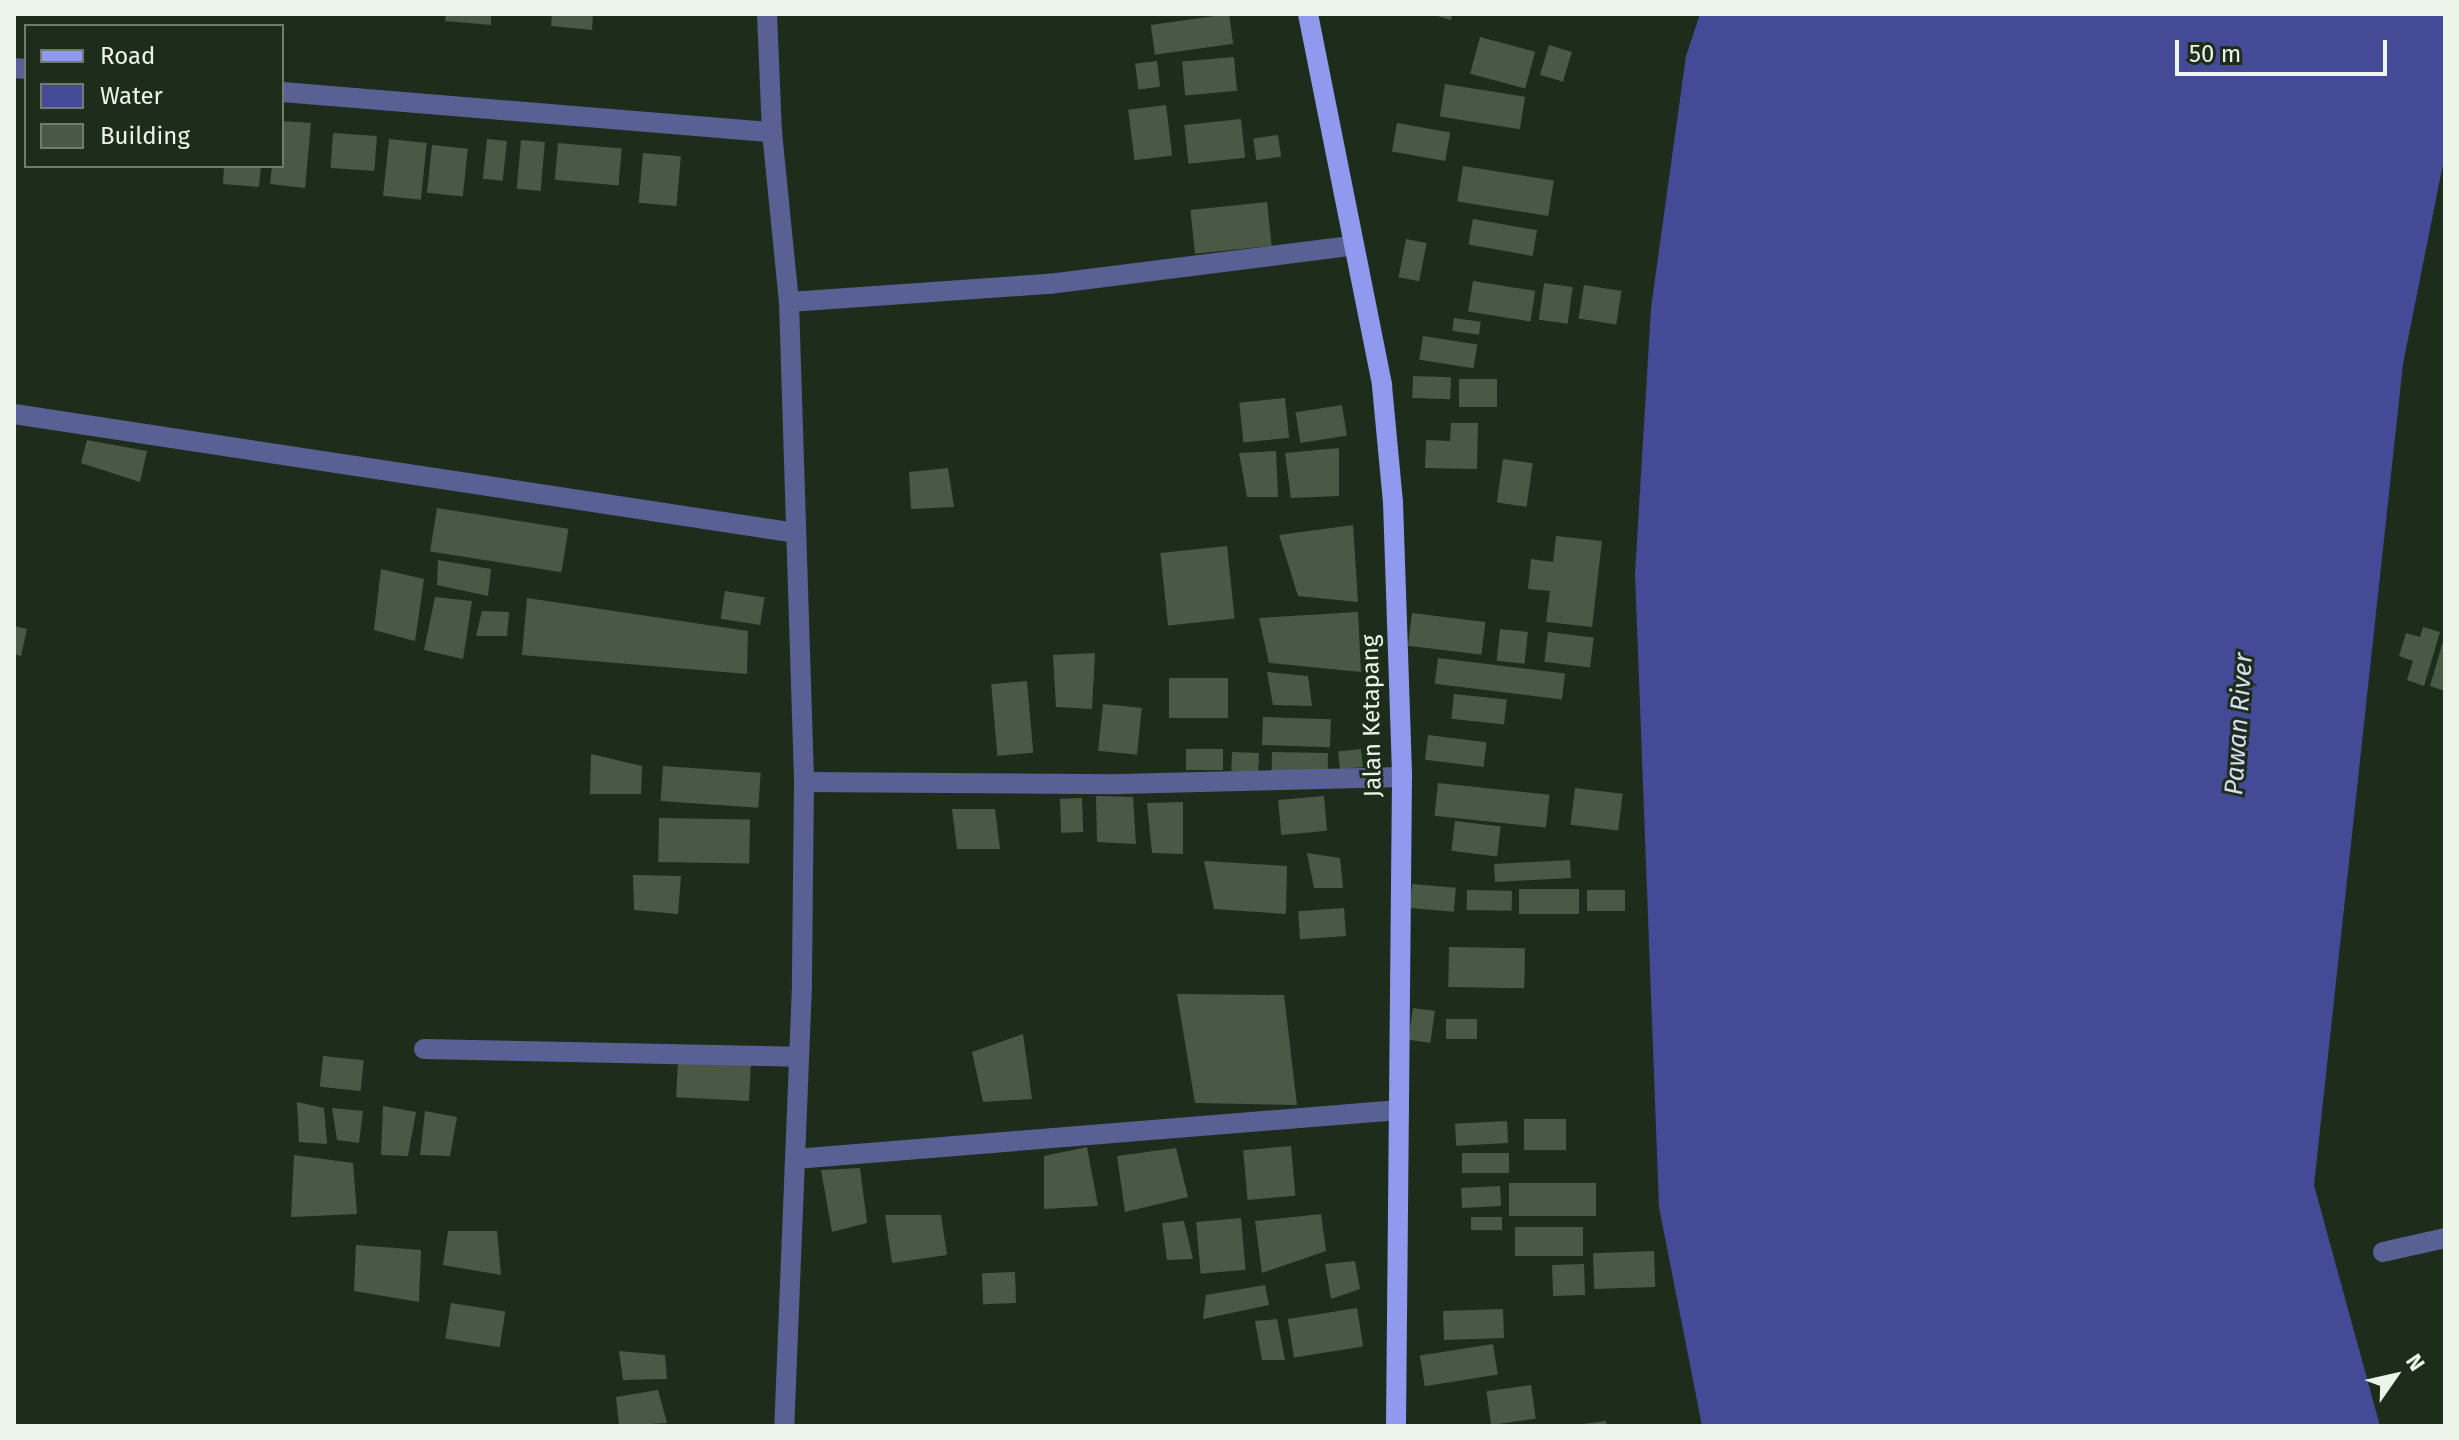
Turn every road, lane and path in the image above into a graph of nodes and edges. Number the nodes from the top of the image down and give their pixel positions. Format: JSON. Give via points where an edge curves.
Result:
{"nodes":[{"id":1,"x":767,"y":14,"type":"edge"},
{"id":2,"x":1308,"y":14,"type":"edge"},
{"id":3,"x":284,"y":92,"type":"edge"},
{"id":4,"x":772,"y":132,"type":"junction"},
{"id":5,"x":1351,"y":246,"type":"junction"},
{"id":6,"x":789,"y":302,"type":"junction"},
{"id":7,"x":14,"y":414,"type":"edge"},
{"id":8,"x":796,"y":533,"type":"junction"},
{"id":9,"x":1402,"y":777,"type":"junction"},
{"id":10,"x":804,"y":782,"type":"junction"},
{"id":11,"x":424,"y":1049,"type":"dead end"},
{"id":12,"x":798,"y":1057,"type":"junction"},
{"id":13,"x":1399,"y":1110,"type":"junction"},
{"id":14,"x":795,"y":1159,"type":"junction"},
{"id":15,"x":2445,"y":1238,"type":"edge"},
{"id":16,"x":2383,"y":1252,"type":"dead end"},
{"id":17,"x":784,"y":1426,"type":"edge"},
{"id":18,"x":1396,"y":1426,"type":"edge"}],
"edges":[{"from":1,"to":4,"type":"street"},
{"from":2,"to":5,"type":"main road","name":"Jalan Ketapang"},
{"from":3,"to":4,"type":"street"},
{"from":4,"to":6,"type":"street"},
{"from":5,"to":6,"type":"street","via":[[1049,284]]},
{"from":5,"to":9,"type":"main road","name":"Jalan Ketapang","via":[[1382,386],[1388,444]]},
{"from":6,"to":8,"type":"street"},
{"from":7,"to":8,"type":"street"},
{"from":8,"to":10,"type":"street"},
{"from":9,"to":10,"type":"street","via":[[1119,784]]},
{"from":9,"to":13,"type":"main road","name":"Jalan Ketapang"},
{"from":10,"to":12,"type":"street"},
{"from":11,"to":12,"type":"street"},
{"from":12,"to":14,"type":"street"},
{"from":13,"to":14,"type":"street"},
{"from":13,"to":18,"type":"main road","name":"Jalan Ketapang"},
{"from":14,"to":17,"type":"street"},
{"from":15,"to":16,"type":"street"}]}
